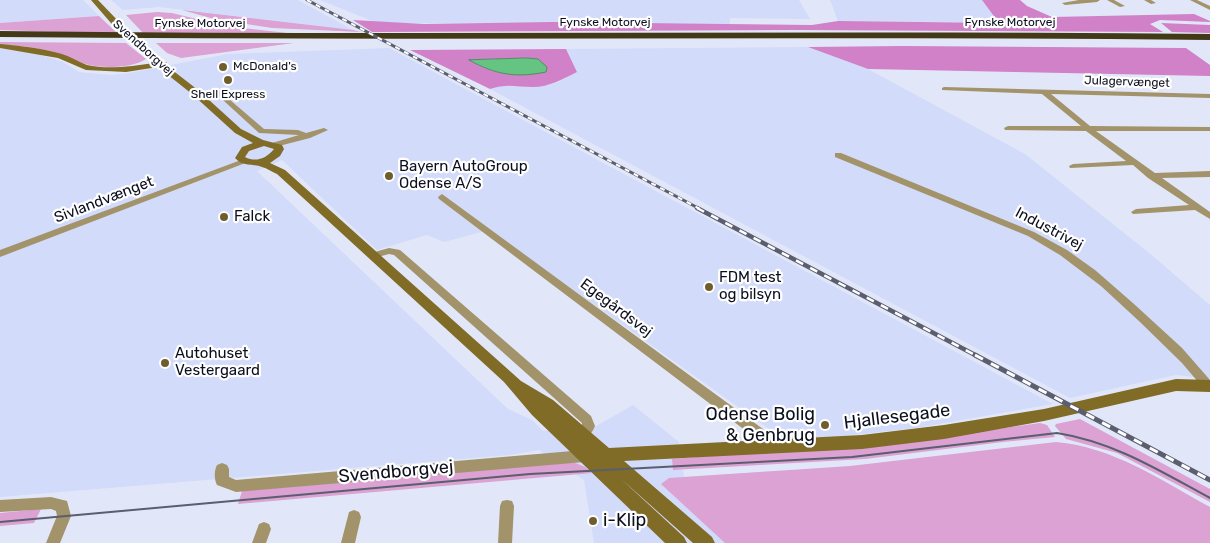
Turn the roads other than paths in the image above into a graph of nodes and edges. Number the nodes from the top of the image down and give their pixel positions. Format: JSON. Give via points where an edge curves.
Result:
{"nodes":[{"id":1,"x":95,"y":0,"type":"edge"},
{"id":2,"x":1097,"y":0,"type":"edge"},
{"id":3,"x":1110,"y":0,"type":"edge"},
{"id":4,"x":1146,"y":0,"type":"edge"},
{"id":5,"x":1193,"y":0,"type":"edge"},
{"id":6,"x":1065,"y":3,"type":"dead end"},
{"id":7,"x":1153,"y":3,"type":"dead end"},
{"id":8,"x":1122,"y":6,"type":"dead end"},
{"id":9,"x":1210,"y":8,"type":"edge"},
{"id":10,"x":0,"y":34,"type":"edge"},
{"id":11,"x":1210,"y":37,"type":"edge"},
{"id":12,"x":0,"y":39,"type":"edge"},
{"id":13,"x":1210,"y":41,"type":"edge"},
{"id":14,"x":0,"y":46,"type":"edge"},
{"id":15,"x":50,"y":54,"type":"junction"},
{"id":16,"x":161,"y":61,"type":"junction"},
{"id":17,"x":214,"y":89,"type":"dead end"},
{"id":18,"x":944,"y":89,"type":"dead end"},
{"id":19,"x":1044,"y":92,"type":"junction"},
{"id":20,"x":1210,"y":96,"type":"edge"},
{"id":21,"x":1008,"y":128,"type":"dead end"},
{"id":22,"x":1088,"y":129,"type":"junction"},
{"id":23,"x":1210,"y":129,"type":"edge"},
{"id":24,"x":324,"y":130,"type":"dead end"},
{"id":25,"x":238,"y":131,"type":"junction"},
{"id":26,"x":307,"y":136,"type":"junction"},
{"id":27,"x":261,"y":144,"type":"junction"},
{"id":28,"x":246,"y":149,"type":"junction"},
{"id":29,"x":276,"y":150,"type":"junction"},
{"id":30,"x":838,"y":155,"type":"dead end"},
{"id":31,"x":242,"y":160,"type":"junction"},
{"id":32,"x":261,"y":162,"type":"junction"},
{"id":33,"x":1133,"y":163,"type":"junction"},
{"id":34,"x":1073,"y":166,"type":"dead end"},
{"id":35,"x":281,"y":172,"type":"junction"},
{"id":36,"x":1210,"y":174,"type":"edge"},
{"id":37,"x":1151,"y":176,"type":"junction"},
{"id":38,"x":442,"y":197,"type":"dead end"},
{"id":39,"x":1197,"y":207,"type":"junction"},
{"id":40,"x":1136,"y":212,"type":"dead end"},
{"id":41,"x":1210,"y":216,"type":"edge"},
{"id":42,"x":0,"y":254,"type":"edge"},
{"id":43,"x":374,"y":255,"type":"junction"},
{"id":44,"x":509,"y":378,"type":"junction"},
{"id":45,"x":1209,"y":386,"type":"edge"},
{"id":46,"x":583,"y":434,"type":"junction"},
{"id":47,"x":766,"y":448,"type":"junction"},
{"id":48,"x":607,"y":455,"type":"junction"},
{"id":49,"x":584,"y":456,"type":"junction"},
{"id":50,"x":222,"y":469,"type":"dead end"},
{"id":51,"x":0,"y":506,"type":"edge"},
{"id":52,"x":507,"y":506,"type":"dead end"},
{"id":53,"x":354,"y":517,"type":"dead end"},
{"id":54,"x":53,"y":543,"type":"edge"},
{"id":55,"x":348,"y":543,"type":"edge"},
{"id":56,"x":505,"y":543,"type":"edge"},
{"id":57,"x":678,"y":543,"type":"edge"},
{"id":58,"x":706,"y":543,"type":"edge"}],
"edges":[{"from":1,"to":16,"type":"main road","name":"Svendborgvej","via":[[120,28]]},
{"from":1,"to":16,"type":"main road","name":"Svendborgvej","via":[[130,28]]},
{"from":2,"to":6,"type":"street"},
{"from":3,"to":8,"type":"street"},
{"from":4,"to":7,"type":"street"},
{"from":5,"to":9,"type":"street"},
{"from":10,"to":11,"type":"highway","name":"Fynske Motorvej"},
{"from":12,"to":13,"type":"highway","name":"Fynske Motorvej"},
{"from":14,"to":15,"type":"main road"},
{"from":15,"to":16,"type":"main road","via":[[91,68]]},
{"from":15,"to":16,"type":"main road","via":[[89,71],[123,72]]},
{"from":16,"to":25,"type":"main road","name":"Svendborgvej"},
{"from":17,"to":26,"type":"street","via":[[262,131],[298,132]]},
{"from":18,"to":19,"type":"street","name":"Julagervænget"},
{"from":19,"to":20,"type":"street","name":"Julagervænget"},
{"from":19,"to":22,"type":"street"},
{"from":21,"to":22,"type":"street"},
{"from":22,"to":23,"type":"street"},
{"from":22,"to":33,"type":"street"},
{"from":24,"to":26,"type":"street"},
{"from":25,"to":27,"type":"main road","name":"Svendborgvej"},
{"from":25,"to":28,"type":"main road","name":"Svendborgvej"},
{"from":26,"to":29,"type":"street"},
{"from":27,"to":28,"type":"main road"},
{"from":27,"to":29,"type":"main road"},
{"from":28,"to":31,"type":"main road","via":[[240,155]]},
{"from":29,"to":32,"type":"main road"},
{"from":29,"to":35,"type":"main road"},
{"from":30,"to":45,"type":"street","name":"Industrivej","via":[[1031,234],[1063,251],[1099,277],[1178,350]]},
{"from":31,"to":32,"type":"main road"},
{"from":31,"to":42,"type":"street","name":"Sivlandvænget"},
{"from":32,"to":35,"type":"main road"},
{"from":33,"to":34,"type":"street"},
{"from":33,"to":37,"type":"street"},
{"from":35,"to":43,"type":"main road"},
{"from":36,"to":37,"type":"street"},
{"from":37,"to":39,"type":"street"},
{"from":38,"to":47,"type":"street","name":"Egegårdsvej","via":[[759,433]]},
{"from":39,"to":40,"type":"street"},
{"from":39,"to":41,"type":"street"},
{"from":43,"to":44,"type":"main road"},
{"from":43,"to":46,"type":"street","via":[[397,252],[588,420],[589,426]]},
{"from":44,"to":46,"type":"main road","via":[[548,404]]},
{"from":44,"to":49,"type":"main road","via":[[537,411]]},
{"from":45,"to":47,"type":"main road","name":"Hjallesegade","via":[[1176,385],[1044,415],[944,432],[862,442]]},
{"from":46,"to":48,"type":"main road"},
{"from":47,"to":48,"type":"main road","name":"Hjallesegade"},
{"from":48,"to":49,"type":"main road","name":"Hjallesegade"},
{"from":48,"to":58,"type":"main road"},
{"from":49,"to":50,"type":"street","name":"Svendborgvej","via":[[236,486],[222,481]]},
{"from":49,"to":57,"type":"main road"},
{"from":51,"to":54,"type":"street","via":[[51,503],[62,506],[64,516]]},
{"from":52,"to":56,"type":"street"},
{"from":53,"to":55,"type":"street"}]}
